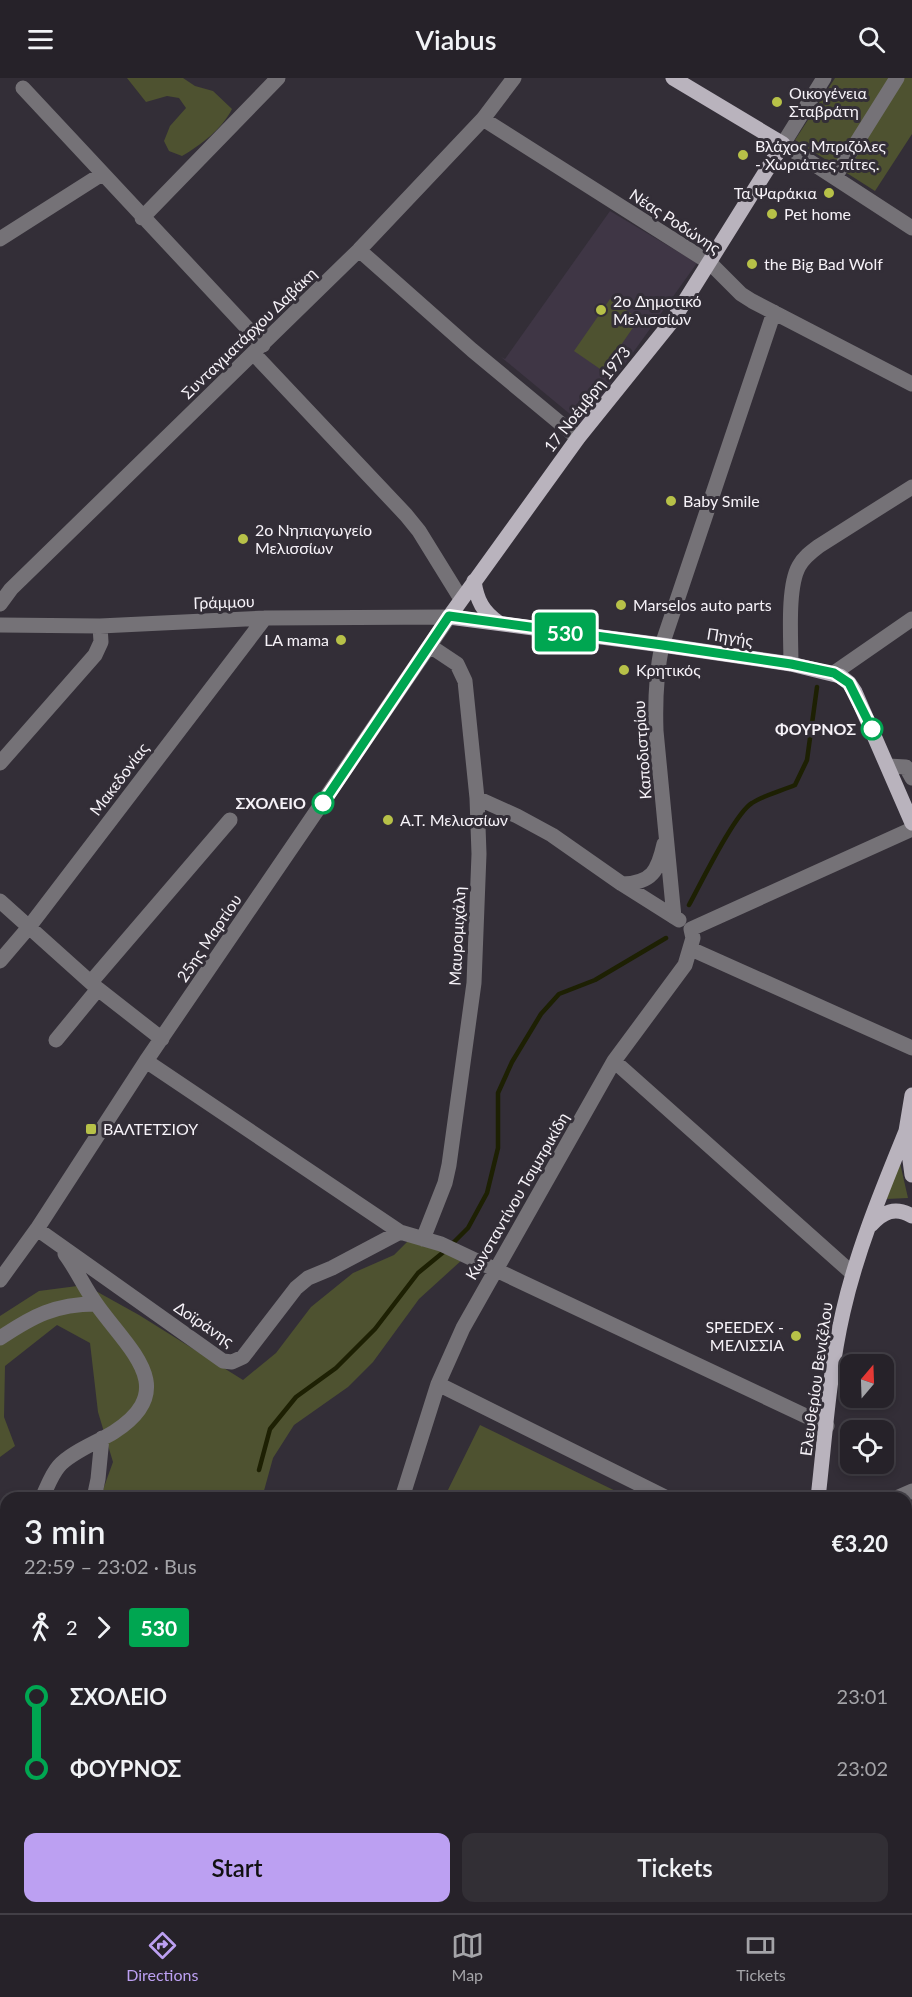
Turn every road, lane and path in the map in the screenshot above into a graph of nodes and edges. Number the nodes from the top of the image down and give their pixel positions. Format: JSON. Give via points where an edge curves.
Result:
{"nodes":[{"id":1,"x":279,"y":78,"type":"edge"},
{"id":2,"x":514,"y":78,"type":"edge"},
{"id":3,"x":673,"y":78,"type":"edge"},
{"id":4,"x":824,"y":78,"type":"edge"},
{"id":5,"x":897,"y":78,"type":"edge"},
{"id":6,"x":23,"y":88,"type":"dead end"},
{"id":7,"x":483,"y":119,"type":"junction"},
{"id":8,"x":783,"y":144,"type":"junction"},
{"id":9,"x":102,"y":174,"type":"junction"},
{"id":10,"x":835,"y":177,"type":"junction"},
{"id":11,"x":142,"y":218,"type":"junction"},
{"id":12,"x":912,"y":228,"type":"edge"},
{"id":13,"x":0,"y":239,"type":"edge"},
{"id":14,"x":359,"y":250,"type":"junction"},
{"id":15,"x":710,"y":263,"type":"junction"},
{"id":16,"x":774,"y":312,"type":"junction"},
{"id":17,"x":259,"y":350,"type":"junction"},
{"id":18,"x":912,"y":384,"type":"edge"},
{"id":19,"x":578,"y":438,"type":"junction"},
{"id":20,"x":912,"y":475,"type":"edge"},
{"id":21,"x":909,"y":489,"type":"edge"},
{"id":22,"x":474,"y":581,"type":"junction"},
{"id":23,"x":461,"y":600,"type":"junction"},
{"id":24,"x":0,"y":604,"type":"edge"},
{"id":25,"x":449,"y":616,"type":"junction"},
{"id":26,"x":265,"y":618,"type":"junction"},
{"id":27,"x":912,"y":619,"type":"edge"},
{"id":28,"x":499,"y":623,"type":"junction"},
{"id":29,"x":0,"y":625,"type":"edge"},
{"id":30,"x":100,"y":626,"type":"junction"},
{"id":31,"x":430,"y":645,"type":"junction"},
{"id":32,"x":662,"y":645,"type":"junction"},
{"id":33,"x":791,"y":664,"type":"junction"},
{"id":34,"x":834,"y":673,"type":"junction"},
{"id":35,"x":0,"y":763,"type":"edge"},
{"id":36,"x":888,"y":766,"type":"junction"},
{"id":37,"x":912,"y":778,"type":"edge"},
{"id":38,"x":477,"y":798,"type":"junction"},
{"id":39,"x":909,"y":802,"type":"edge"},
{"id":40,"x":230,"y":820,"type":"dead end"},
{"id":41,"x":912,"y":823,"type":"edge"},
{"id":42,"x":912,"y":829,"type":"edge"},
{"id":43,"x":666,"y":832,"type":"junction"},
{"id":44,"x":622,"y":884,"type":"junction"},
{"id":45,"x":0,"y":901,"type":"edge"},
{"id":46,"x":674,"y":917,"type":"junction"},
{"id":47,"x":29,"y":927,"type":"junction"},
{"id":48,"x":691,"y":929,"type":"junction"},
{"id":49,"x":691,"y":949,"type":"junction"},
{"id":50,"x":0,"y":961,"type":"edge"},
{"id":51,"x":94,"y":986,"type":"junction"},
{"id":52,"x":162,"y":1039,"type":"junction"},
{"id":53,"x":56,"y":1040,"type":"dead end"},
{"id":54,"x":912,"y":1048,"type":"edge"},
{"id":55,"x":146,"y":1061,"type":"junction"},
{"id":56,"x":614,"y":1061,"type":"junction"},
{"id":57,"x":912,"y":1095,"type":"edge"},
{"id":58,"x":906,"y":1131,"type":"junction"},
{"id":59,"x":912,"y":1175,"type":"edge"},
{"id":60,"x":912,"y":1216,"type":"edge"},
{"id":61,"x":869,"y":1228,"type":"junction"},
{"id":62,"x":37,"y":1229,"type":"junction"},
{"id":63,"x":400,"y":1232,"type":"junction"},
{"id":64,"x":423,"y":1239,"type":"junction"},
{"id":65,"x":56,"y":1243,"type":"junction"},
{"id":66,"x":496,"y":1270,"type":"junction"},
{"id":67,"x":852,"y":1273,"type":"junction"},
{"id":68,"x":0,"y":1280,"type":"edge"},
{"id":69,"x":96,"y":1304,"type":"junction"},
{"id":70,"x":0,"y":1338,"type":"edge"},
{"id":71,"x":438,"y":1384,"type":"junction"},
{"id":72,"x":827,"y":1426,"type":"junction"},
{"id":73,"x":102,"y":1438,"type":"junction"},
{"id":74,"x":45,"y":1492,"type":"edge"},
{"id":75,"x":95,"y":1492,"type":"edge"},
{"id":76,"x":404,"y":1492,"type":"edge"},
{"id":77,"x":655,"y":1492,"type":"edge"},
{"id":78,"x":819,"y":1492,"type":"edge"}],
"edges":[{"from":1,"to":11,"type":"street"},
{"from":2,"to":7,"type":"street","name":"Συνταγματάρχου Δαβάκη"},
{"from":3,"to":8,"type":"main road"},
{"from":4,"to":8,"type":"street","name":"17 Νοέμβρη 1973"},
{"from":5,"to":10,"type":"street"},
{"from":6,"to":9,"type":"street"},
{"from":7,"to":14,"type":"street","name":"Συνταγματάρχου Δαβάκη"},
{"from":7,"to":15,"type":"street","name":"Νέας Ροδώνης"},
{"from":8,"to":10,"type":"street"},
{"from":8,"to":15,"type":"main road","name":"17 Νοέμβρη 1973"},
{"from":9,"to":11,"type":"street"},
{"from":9,"to":13,"type":"street"},
{"from":10,"to":12,"type":"street"},
{"from":11,"to":17,"type":"street"},
{"from":14,"to":17,"type":"street","name":"Συνταγματάρχου Δαβάκη"},
{"from":14,"to":19,"type":"street"},
{"from":15,"to":16,"type":"street","name":"Νέας Ροδώνης","via":[[741,294]]},
{"from":15,"to":19,"type":"main road","name":"17 Νοέμβρη 1973","via":[[673,320]]},
{"from":16,"to":18,"type":"street","name":"Νέας Ροδώνης"},
{"from":16,"to":32,"type":"street","name":"Καποδιστρίου"},
{"from":17,"to":23,"type":"street","via":[[406,515]]},
{"from":17,"to":24,"type":"street","name":"Συνταγματάρχου Δαβάκη","via":[[11,589]]},
{"from":19,"to":22,"type":"main road","name":"17 Νοέμβρη 1973"},
{"from":20,"to":21,"type":"street"},
{"from":21,"to":33,"type":"street","via":[[819,546],[798,567],[792,603]]},
{"from":22,"to":23,"type":"main road","name":"17 Νοέμβρη 1973"},
{"from":22,"to":28,"type":"main road","via":[[480,605]]},
{"from":23,"to":25,"type":"main road","name":"17 Νοέμβρη 1973"},
{"from":25,"to":26,"type":"street","name":"Γράμμου"},
{"from":25,"to":28,"type":"main road","name":"Πηγής"},
{"from":25,"to":31,"type":"street","name":"25ης Μαρτίου"},
{"from":26,"to":30,"type":"street","name":"Γράμμου"},
{"from":26,"to":47,"type":"street","name":"Μακεδονίας"},
{"from":27,"to":34,"type":"street"},
{"from":28,"to":32,"type":"main road","name":"Πηγής"},
{"from":29,"to":30,"type":"street","name":"Γράμμου"},
{"from":30,"to":35,"type":"street","via":[[95,655]]},
{"from":31,"to":38,"type":"street","name":"Μαυρομιχάλη","via":[[451,658],[465,681]]},
{"from":31,"to":52,"type":"street","name":"25ης Μαρτίου"},
{"from":32,"to":33,"type":"main road","name":"Πηγής"},
{"from":32,"to":43,"type":"street","name":"Καποδιστρίου","via":[[655,701]]},
{"from":33,"to":34,"type":"main road","name":"Πηγής"},
{"from":34,"to":36,"type":"main road","via":[[855,692]]},
{"from":36,"to":37,"type":"street","via":[[906,767]]},
{"from":36,"to":39,"type":"main road"},
{"from":38,"to":44,"type":"street","via":[[552,835]]},
{"from":38,"to":64,"type":"street","name":"Μαυρομιχάλη","via":[[474,983],[449,1165]]},
{"from":39,"to":41,"type":"main road"},
{"from":40,"to":51,"type":"street"},
{"from":42,"to":48,"type":"street"},
{"from":43,"to":44,"type":"street","via":[[660,860],[651,875],[638,884]]},
{"from":43,"to":46,"type":"street","name":"Καποδιστρίου"},
{"from":44,"to":46,"type":"street"},
{"from":45,"to":47,"type":"street"},
{"from":46,"to":48,"type":"street"},
{"from":47,"to":50,"type":"street","name":"Μακεδονίας"},
{"from":47,"to":51,"type":"street"},
{"from":48,"to":49,"type":"street","name":"Κωνσταντίνου Τσιμπρικίδη"},
{"from":49,"to":54,"type":"street"},
{"from":49,"to":56,"type":"street","name":"Κωνσταντίνου Τσιμπρικίδη","via":[[686,965]]},
{"from":51,"to":52,"type":"street"},
{"from":51,"to":53,"type":"street"},
{"from":52,"to":55,"type":"street","name":"25ης Μαρτίου"},
{"from":55,"to":62,"type":"street","name":"25ης Μαρτίου"},
{"from":55,"to":63,"type":"street"},
{"from":56,"to":66,"type":"street","name":"Κωνσταντίνου Τσιμπρικίδη"},
{"from":56,"to":67,"type":"street"},
{"from":57,"to":58,"type":"main road"},
{"from":58,"to":59,"type":"main road"},
{"from":58,"to":61,"type":"main road","name":"Ελευθερίου Βενιζέλου"},
{"from":60,"to":61,"type":"main road","via":[[891,1210],[880,1215]]},
{"from":61,"to":67,"type":"main road","name":"Ελευθερίου Βενιζέλου"},
{"from":62,"to":65,"type":"street","name":"Δοϊράνης"},
{"from":62,"to":68,"type":"street","name":"25ης Μαρτίου"},
{"from":63,"to":64,"type":"street"},
{"from":63,"to":65,"type":"street","name":"Δοϊράνης","via":[[308,1278],[243,1357],[232,1362],[224,1361]]},
{"from":64,"to":66,"type":"street"},
{"from":65,"to":69,"type":"street"},
{"from":66,"to":71,"type":"street","name":"Κωνσταντίνου Τσιμπρικίδη","via":[[463,1328]]},
{"from":66,"to":72,"type":"street"},
{"from":67,"to":72,"type":"main road","name":"Ελευθερίου Βενιζέλου","via":[[837,1346]]},
{"from":69,"to":70,"type":"street","via":[[54,1308]]},
{"from":69,"to":73,"type":"street","via":[[132,1351],[147,1379],[147,1392],[139,1410],[129,1422]]},
{"from":71,"to":76,"type":"street","name":"Κωνσταντίνου Τσιμπρικίδη"},
{"from":71,"to":77,"type":"street"},
{"from":72,"to":78,"type":"main road","name":"Ελευθερίου Βενιζέλου"},
{"from":73,"to":74,"type":"street","via":[[60,1465]]},
{"from":73,"to":75,"type":"street"}]}
